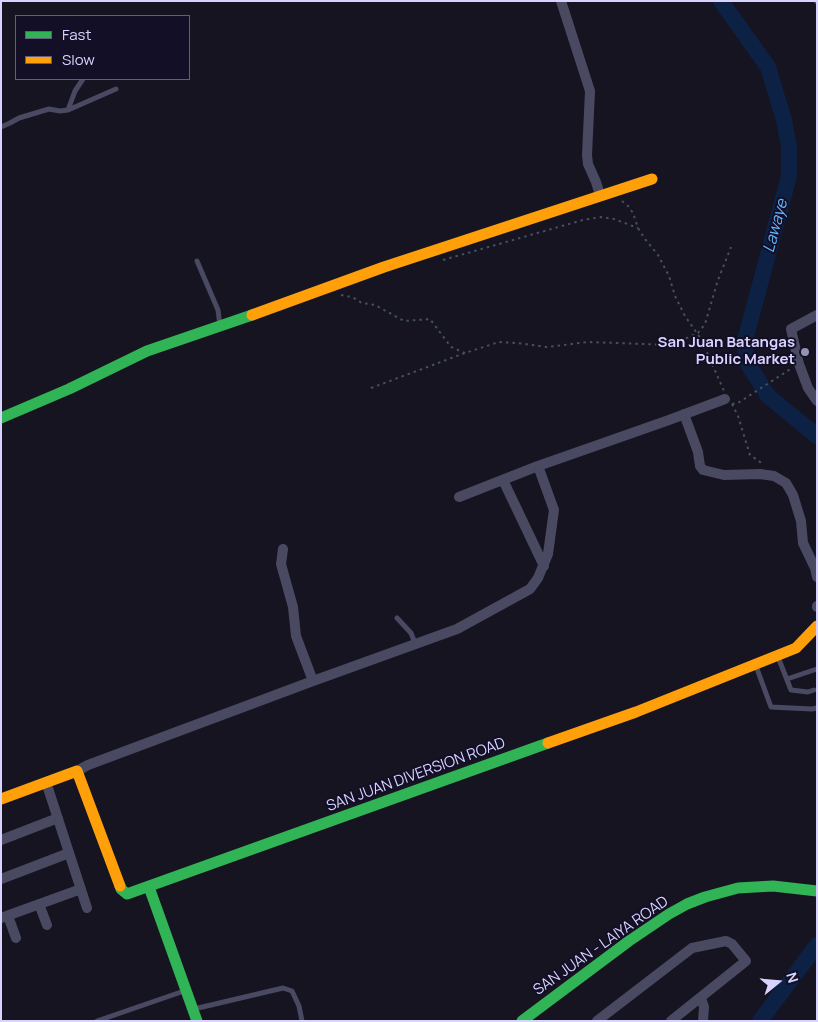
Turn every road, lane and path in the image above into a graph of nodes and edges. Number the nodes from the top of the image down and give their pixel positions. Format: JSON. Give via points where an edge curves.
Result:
{"nodes":[{"id":1,"x":561,"y":1,"type":"edge"},
{"id":2,"x":82,"y":80,"type":"edge"},
{"id":3,"x":116,"y":89,"type":"dead end"},
{"id":4,"x":68,"y":110,"type":"junction"},
{"id":5,"x":1,"y":126,"type":"edge"},
{"id":6,"x":652,"y":179,"type":"dead end"},
{"id":7,"x":600,"y":195,"type":"junction"},
{"id":8,"x":619,"y":199,"type":"dead end"},
{"id":9,"x":638,"y":228,"type":"junction"},
{"id":10,"x":731,"y":247,"type":"dead end"},
{"id":11,"x":421,"y":255,"type":"junction"},
{"id":12,"x":197,"y":261,"type":"dead end"},
{"id":13,"x":332,"y":287,"type":"junction"},
{"id":14,"x":817,"y":315,"type":"edge"},
{"id":15,"x":220,"y":327,"type":"junction"},
{"id":16,"x":698,"y":333,"type":"junction"},
{"id":17,"x":465,"y":353,"type":"junction"},
{"id":18,"x":796,"y":366,"type":"dead end"},
{"id":19,"x":371,"y":388,"type":"dead end"},
{"id":20,"x":724,"y":399,"type":"joint"},
{"id":21,"x":817,"y":401,"type":"edge"},
{"id":22,"x":684,"y":414,"type":"junction"},
{"id":23,"x":1,"y":418,"type":"edge"},
{"id":24,"x":764,"y":465,"type":"dead end"},
{"id":25,"x":538,"y":466,"type":"junction"},
{"id":26,"x":503,"y":480,"type":"junction"},
{"id":27,"x":459,"y":497,"type":"dead end"},
{"id":28,"x":283,"y":549,"type":"dead end"},
{"id":29,"x":544,"y":566,"type":"junction"},
{"id":30,"x":817,"y":577,"type":"edge"},
{"id":31,"x":397,"y":618,"type":"dead end"},
{"id":32,"x":817,"y":626,"type":"edge"},
{"id":33,"x":415,"y":643,"type":"junction"},
{"id":34,"x":778,"y":656,"type":"junction"},
{"id":35,"x":756,"y":666,"type":"junction"},
{"id":36,"x":817,"y":669,"type":"edge"},
{"id":37,"x":787,"y":680,"type":"junction"},
{"id":38,"x":313,"y":681,"type":"junction"},
{"id":39,"x":814,"y":690,"type":"dead end"},
{"id":40,"x":817,"y":708,"type":"edge"},
{"id":41,"x":77,"y":771,"type":"junction"},
{"id":42,"x":46,"y":782,"type":"junction"},
{"id":43,"x":1,"y":799,"type":"edge"},
{"id":44,"x":58,"y":818,"type":"junction"},
{"id":45,"x":1,"y":840,"type":"edge"},
{"id":46,"x":69,"y":854,"type":"junction"},
{"id":47,"x":1,"y":880,"type":"edge"},
{"id":48,"x":149,"y":887,"type":"junction"},
{"id":49,"x":81,"y":888,"type":"junction"},
{"id":50,"x":817,"y":892,"type":"edge"},
{"id":51,"x":40,"y":904,"type":"junction"},
{"id":52,"x":87,"y":908,"type":"dead end"},
{"id":53,"x":4,"y":917,"type":"edge"},
{"id":54,"x":47,"y":925,"type":"dead end"},
{"id":55,"x":16,"y":938,"type":"dead end"},
{"id":56,"x":187,"y":990,"type":"junction"},
{"id":57,"x":701,"y":998,"type":"junction"},
{"id":58,"x":194,"y":1017,"type":"edge"},
{"id":59,"x":98,"y":1021,"type":"edge"},
{"id":60,"x":302,"y":1021,"type":"edge"},
{"id":61,"x":522,"y":1021,"type":"edge"},
{"id":62,"x":597,"y":1021,"type":"edge"},
{"id":63,"x":671,"y":1021,"type":"edge"},
{"id":64,"x":703,"y":1021,"type":"edge"}],
"edges":[{"from":1,"to":7,"type":"street","via":[[590,91],[587,155]]},
{"from":2,"to":4,"type":"lane"},
{"from":3,"to":4,"type":"lane"},
{"from":4,"to":5,"type":"lane","via":[[49,109]]},
{"from":6,"to":7,"type":"street"},
{"from":7,"to":11,"type":"street"},
{"from":8,"to":9,"type":"path","via":[[633,213]]},
{"from":9,"to":11,"type":"path","via":[[601,217],[444,260]]},
{"from":9,"to":16,"type":"path","via":[[658,254],[685,316]]},
{"from":10,"to":16,"type":"path","via":[[705,324]]},
{"from":11,"to":13,"type":"street"},
{"from":12,"to":15,"type":"lane","via":[[218,310]]},
{"from":13,"to":15,"type":"street"},
{"from":13,"to":17,"type":"path","via":[[342,295],[374,305],[404,321],[430,319],[451,347]]},
{"from":14,"to":21,"type":"street","via":[[791,329],[799,364]]},
{"from":15,"to":23,"type":"street","via":[[147,351]]},
{"from":16,"to":17,"type":"path","via":[[671,345],[588,342],[547,347],[499,342]]},
{"from":16,"to":20,"type":"path","via":[[722,383]]},
{"from":17,"to":19,"type":"path"},
{"from":18,"to":24,"type":"path","via":[[732,404],[750,455]]},
{"from":20,"to":22,"type":"street"},
{"from":22,"to":25,"type":"street"},
{"from":22,"to":30,"type":"street","via":[[703,470],[724,475],[774,476],[786,483],[793,495],[801,521],[803,543]]},
{"from":25,"to":26,"type":"street"},
{"from":25,"to":29,"type":"street","via":[[554,510]]},
{"from":26,"to":27,"type":"street"},
{"from":26,"to":29,"type":"street"},
{"from":28,"to":38,"type":"street","via":[[281,564],[293,607],[296,636]]},
{"from":29,"to":33,"type":"street","via":[[530,590],[458,628]]},
{"from":31,"to":33,"type":"lane","via":[[411,633]]},
{"from":32,"to":34,"type":"street","name":"SAN JUAN DIVERSION ROAD","via":[[796,648]]},
{"from":33,"to":38,"type":"street"},
{"from":34,"to":35,"type":"street","name":"SAN JUAN DIVERSION ROAD"},
{"from":34,"to":37,"type":"lane"},
{"from":35,"to":40,"type":"lane","via":[[771,706]]},
{"from":35,"to":48,"type":"street","name":"SAN JUAN DIVERSION ROAD"},
{"from":36,"to":37,"type":"lane"},
{"from":37,"to":39,"type":"lane","via":[[791,690]]},
{"from":38,"to":41,"type":"street"},
{"from":41,"to":42,"type":"street"},
{"from":41,"to":48,"type":"street","name":"SAN JUAN DIVERSION ROAD","via":[[121,889],[127,894]]},
{"from":42,"to":43,"type":"street"},
{"from":42,"to":44,"type":"street"},
{"from":44,"to":45,"type":"street"},
{"from":44,"to":46,"type":"street"},
{"from":46,"to":47,"type":"street"},
{"from":46,"to":49,"type":"street"},
{"from":48,"to":56,"type":"street"},
{"from":49,"to":51,"type":"street"},
{"from":49,"to":52,"type":"street"},
{"from":50,"to":61,"type":"street","name":"SAN JUAN - LAIYA ROAD","via":[[755,886],[720,892],[687,904],[629,941]]},
{"from":51,"to":53,"type":"street"},
{"from":51,"to":54,"type":"street"},
{"from":53,"to":55,"type":"street"},
{"from":56,"to":58,"type":"street"},
{"from":56,"to":59,"type":"lane"},
{"from":57,"to":62,"type":"street","via":[[746,960],[732,944],[726,941],[692,948]]},
{"from":57,"to":63,"type":"street"},
{"from":57,"to":64,"type":"street"},
{"from":58,"to":60,"type":"lane","via":[[283,988],[292,991]]}]}
